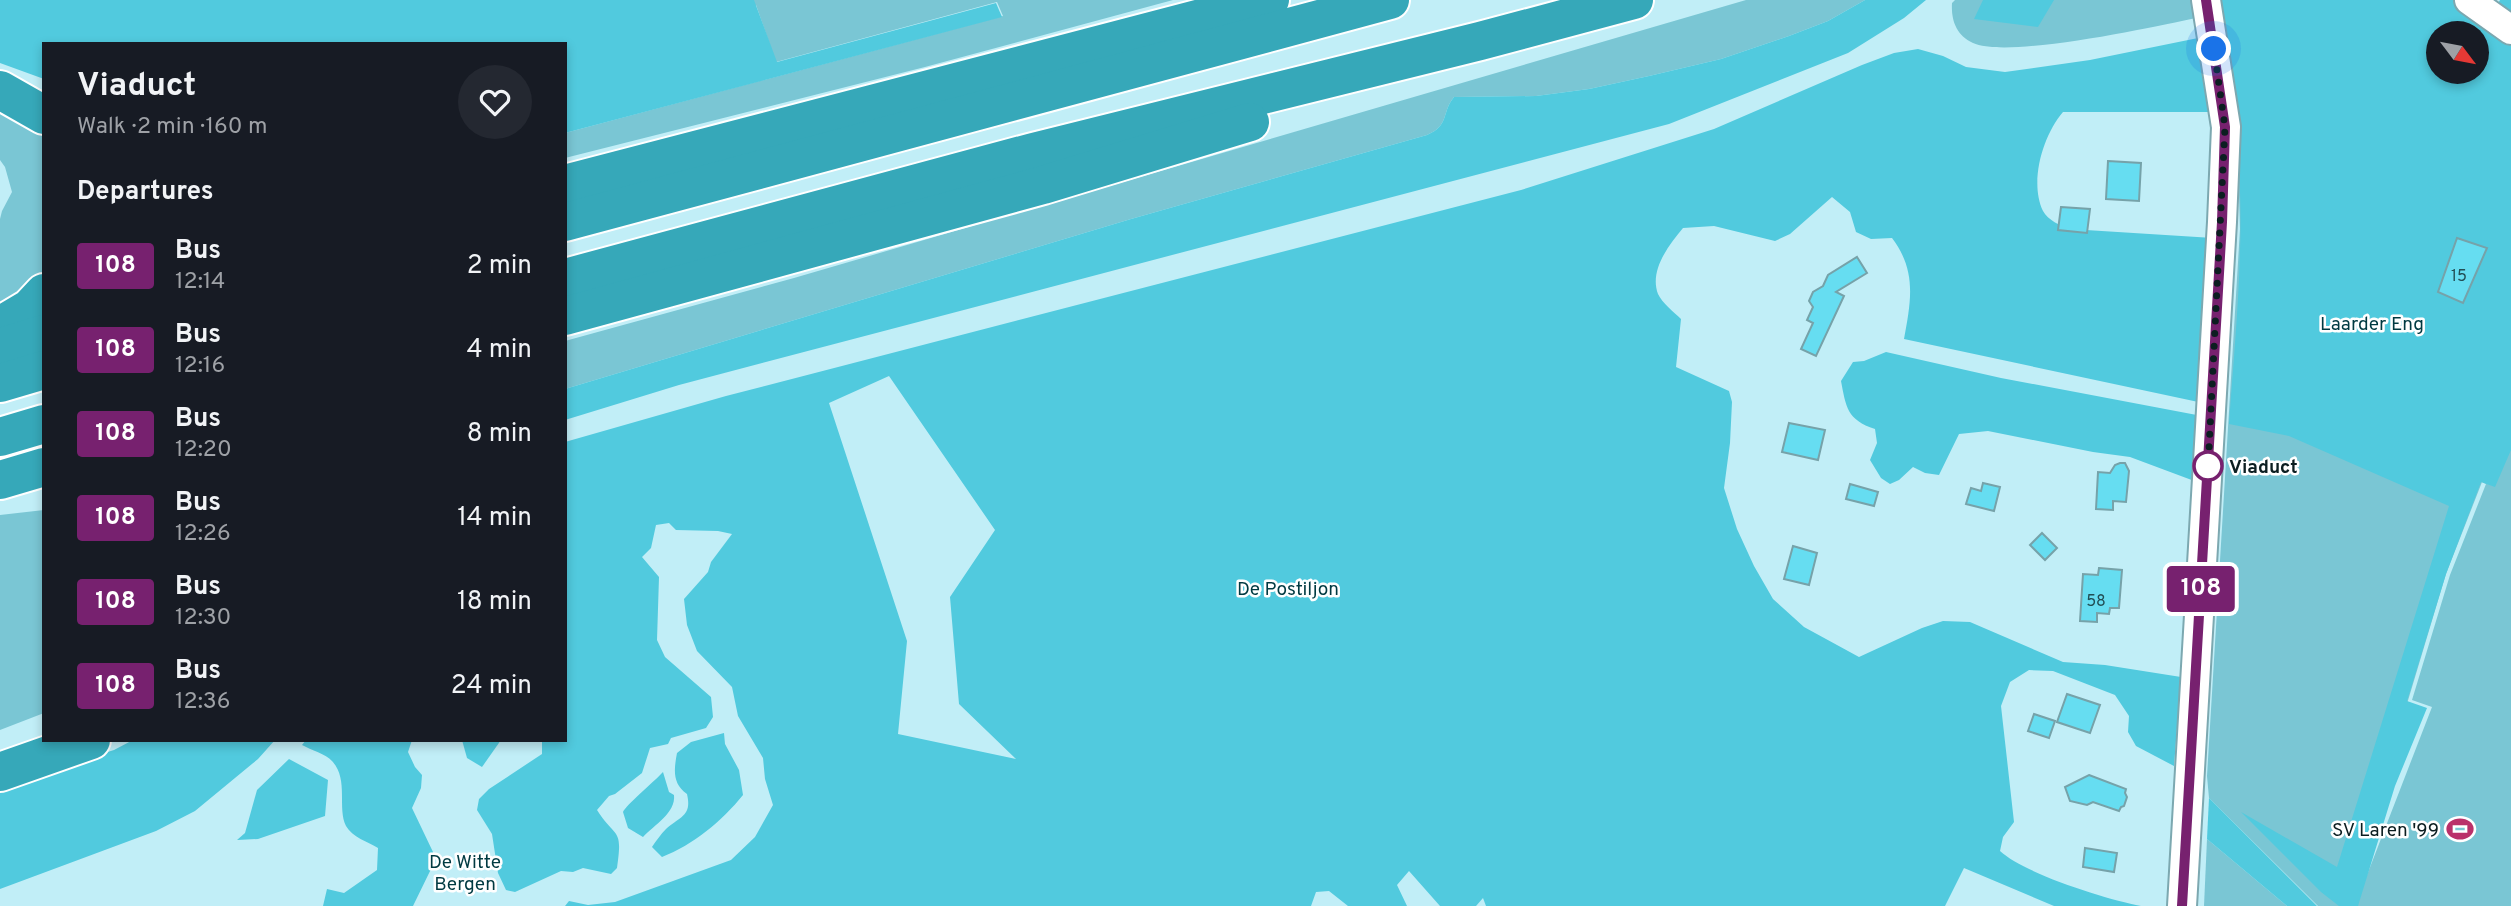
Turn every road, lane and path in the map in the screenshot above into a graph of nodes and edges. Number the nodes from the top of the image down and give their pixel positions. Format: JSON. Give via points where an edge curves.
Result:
{"nodes":[{"id":1,"x":1270,"y":0,"type":"edge"},
{"id":2,"x":1390,"y":0,"type":"edge"},
{"id":3,"x":1634,"y":0,"type":"edge"},
{"id":4,"x":2206,"y":0,"type":"edge"},
{"id":5,"x":2469,"y":0,"type":"edge"},
{"id":6,"x":2511,"y":30,"type":"edge"},
{"id":7,"x":1480,"y":41,"type":"junction"},
{"id":8,"x":0,"y":73,"type":"edge"},
{"id":9,"x":42,"y":88,"type":"edge"},
{"id":10,"x":0,"y":90,"type":"edge"},
{"id":11,"x":42,"y":114,"type":"edge"},
{"id":12,"x":569,"y":181,"type":"edge"},
{"id":13,"x":567,"y":221,"type":"edge"},
{"id":14,"x":567,"y":277,"type":"edge"},
{"id":15,"x":42,"y":295,"type":"edge"},
{"id":16,"x":567,"y":315,"type":"edge"},
{"id":17,"x":0,"y":326,"type":"edge"},
{"id":18,"x":42,"y":335,"type":"edge"},
{"id":19,"x":0,"y":347,"type":"edge"},
{"id":20,"x":42,"y":371,"type":"edge"},
{"id":21,"x":0,"y":383,"type":"edge"},
{"id":22,"x":42,"y":425,"type":"edge"},
{"id":23,"x":0,"y":437,"type":"edge"},
{"id":24,"x":42,"y":468,"type":"edge"},
{"id":25,"x":0,"y":480,"type":"edge"},
{"id":26,"x":42,"y":495,"type":"edge"},
{"id":27,"x":0,"y":499,"type":"edge"},
{"id":28,"x":42,"y":737,"type":"edge"},
{"id":29,"x":85,"y":742,"type":"edge"},
{"id":30,"x":0,"y":749,"type":"edge"},
{"id":31,"x":0,"y":772,"type":"edge"},
{"id":32,"x":2182,"y":906,"type":"edge"}],
"edges":[{"from":1,"to":12,"type":"highway"},
{"from":2,"to":13,"type":"highway"},
{"from":3,"to":7,"type":"highway"},
{"from":4,"to":32,"type":"street","via":[[2225,140]]},
{"from":5,"to":6,"type":"street"},
{"from":7,"to":14,"type":"highway","via":[[1033,152]]},
{"from":7,"to":16,"type":"highway","via":[[1164,150]]},
{"from":8,"to":9,"type":"highway"},
{"from":10,"to":11,"type":"highway"},
{"from":15,"to":17,"type":"highway"},
{"from":18,"to":19,"type":"highway"},
{"from":20,"to":21,"type":"highway"},
{"from":22,"to":23,"type":"highway"},
{"from":24,"to":25,"type":"highway"},
{"from":26,"to":27,"type":"highway"},
{"from":28,"to":30,"type":"highway"},
{"from":29,"to":31,"type":"highway"}]}
